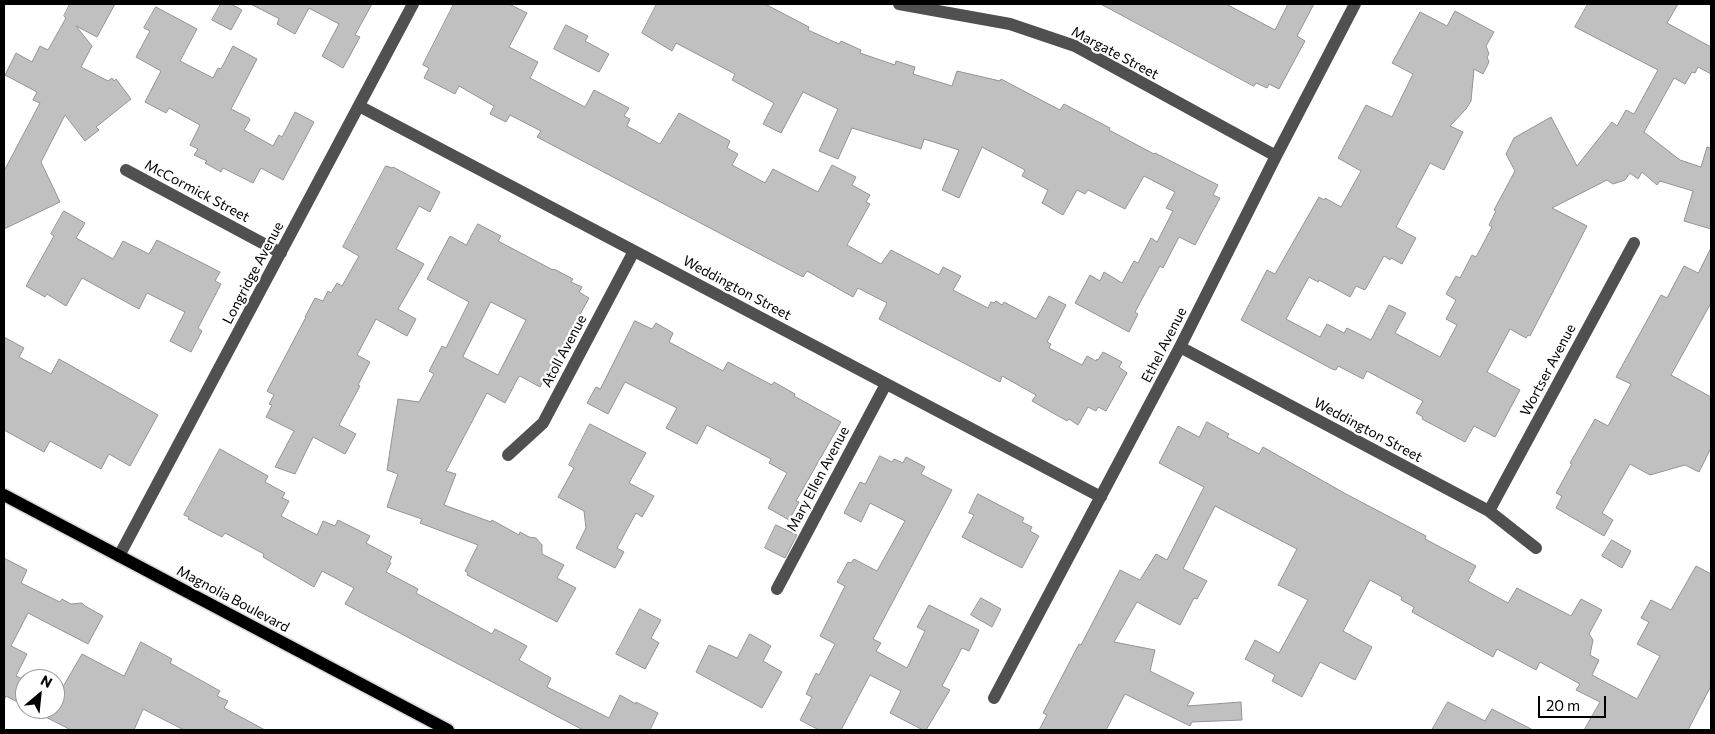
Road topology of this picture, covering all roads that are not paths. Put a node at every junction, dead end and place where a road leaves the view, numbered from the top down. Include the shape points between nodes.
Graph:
1 (413, 4) edge
2 (899, 4) edge
3 (1355, 4) edge
4 (359, 106) junction
5 (1276, 156) junction
6 (126, 170) dead end
7 (1634, 243) dead end
8 (634, 252) junction
9 (281, 253) junction
10 (1180, 347) junction
11 (886, 384) junction
12 (508, 455) dead end
13 (4, 495) edge
14 (1100, 497) junction
15 (1489, 511) junction
16 (1536, 548) dead end
17 (119, 556) junction
18 (776, 589) dead end
19 (994, 698) dead end
20 (448, 730) edge

1 - 4 street, Longridge Avenue
2 - 5 street, Margate Street via 1010,24 1075,46
3 - 5 street, Ethel Avenue
4 - 8 street, Weddington Street
4 - 9 street, Longridge Avenue
5 - 10 street, Ethel Avenue
6 - 9 street, McCormick Street
7 - 15 street, Wortser Avenue
8 - 11 street, Weddington Street
8 - 12 street, Atoll Avenue via 543,424
9 - 17 street, Longridge Avenue
10 - 14 street, Ethel Avenue
10 - 15 street, Weddington Street
11 - 14 street, Weddington Street
11 - 18 street, Mary Ellen Avenue
13 - 17 main road, Magnolia Boulevard
14 - 19 street, Ethel Avenue
15 - 16 street, Weddington Street
17 - 20 main road, Magnolia Boulevard

